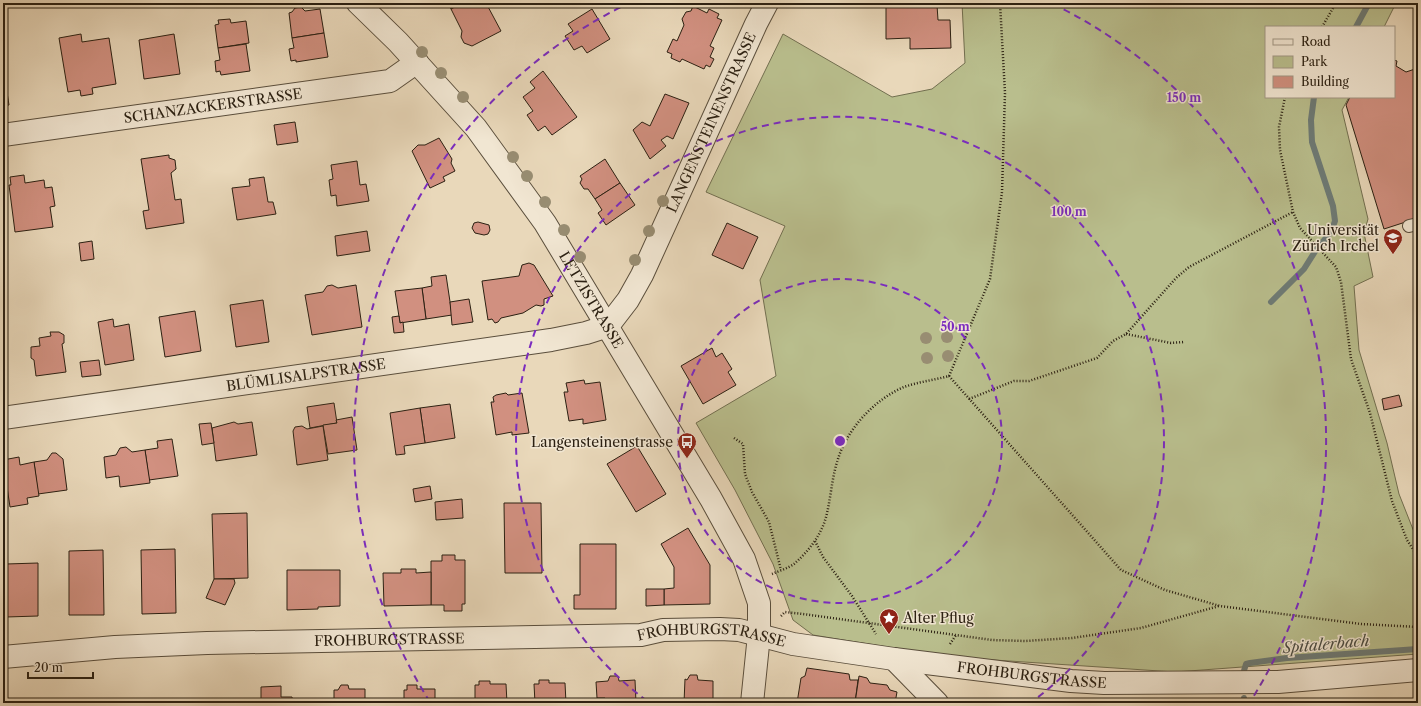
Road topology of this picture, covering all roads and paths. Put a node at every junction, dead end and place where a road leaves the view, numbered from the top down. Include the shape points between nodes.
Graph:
1 (358, 3) edge
2 (767, 3) edge
3 (1000, 3) edge
4 (1336, 3) edge
5 (1323, 26) edge
6 (417, 62) junction
7 (1285, 98) edge
8 (3, 135) edge
9 (1293, 212) junction
10 (608, 326) junction
11 (1126, 334) junction
12 (1184, 342) dead end
13 (949, 376) junction
14 (969, 399) junction
15 (3, 418) edge
16 (734, 438) dead end
17 (815, 541) junction
18 (1418, 558) edge
19 (781, 570) junction
20 (772, 574) dead end
21 (1220, 606) junction
22 (786, 612) dead end
23 (868, 622) junction
24 (1418, 627) edge
25 (759, 635) junction
26 (3, 657) edge
27 (894, 659) junction
28 (1418, 670) edge
29 (752, 703) edge
30 (937, 703) edge

1 - 6 street, LETZISTRASSE
2 - 10 street, LANGENSTEINENSTRASSE via 642,275 628,300
3 - 13 path via 1005,94 1002,192 990,279
4 - 5 path
6 - 8 street, SCHANZACKERSTRASSE via 390,81
6 - 10 street, LETZISTRASSE via 476,128 546,223
7 - 9 path via 1278,127 1280,150
9 - 11 path via 1189,267
9 - 18 path via 1300,228 1336,267 1342,282 1351,359 1370,412 1392,501 1407,540
10 - 15 street, BLÜMLISALPSTRASSE via 551,340
10 - 25 street, LETZISTRASSE via 744,559 758,603
11 - 12 path via 1171,343
11 - 14 path via 1113,341 1097,358 1088,362 1029,381 1014,381
13 - 14 path
13 - 17 path via 898,391 867,413 853,429 837,460 827,515
14 - 21 path via 1121,570 1165,590
16 - 19 path via 743,444 745,474 769,522
17 - 19 path via 793,564
17 - 23 path via 822,556
19 - 20 path
21 - 23 path via 1142,628 1072,638 1025,641 992,640
21 - 24 path via 1361,624
22 - 23 path
25 - 26 street, FROHBURGSTRASSE via 720,629 663,630 641,635 207,643 115,647
25 - 27 street, FROHBURGSTRASSE via 793,644
25 - 29 street, LETZISTRASSE
27 - 28 street, FROHBURGSTRASSE via 1071,681 1104,682 1278,682
27 - 30 street

